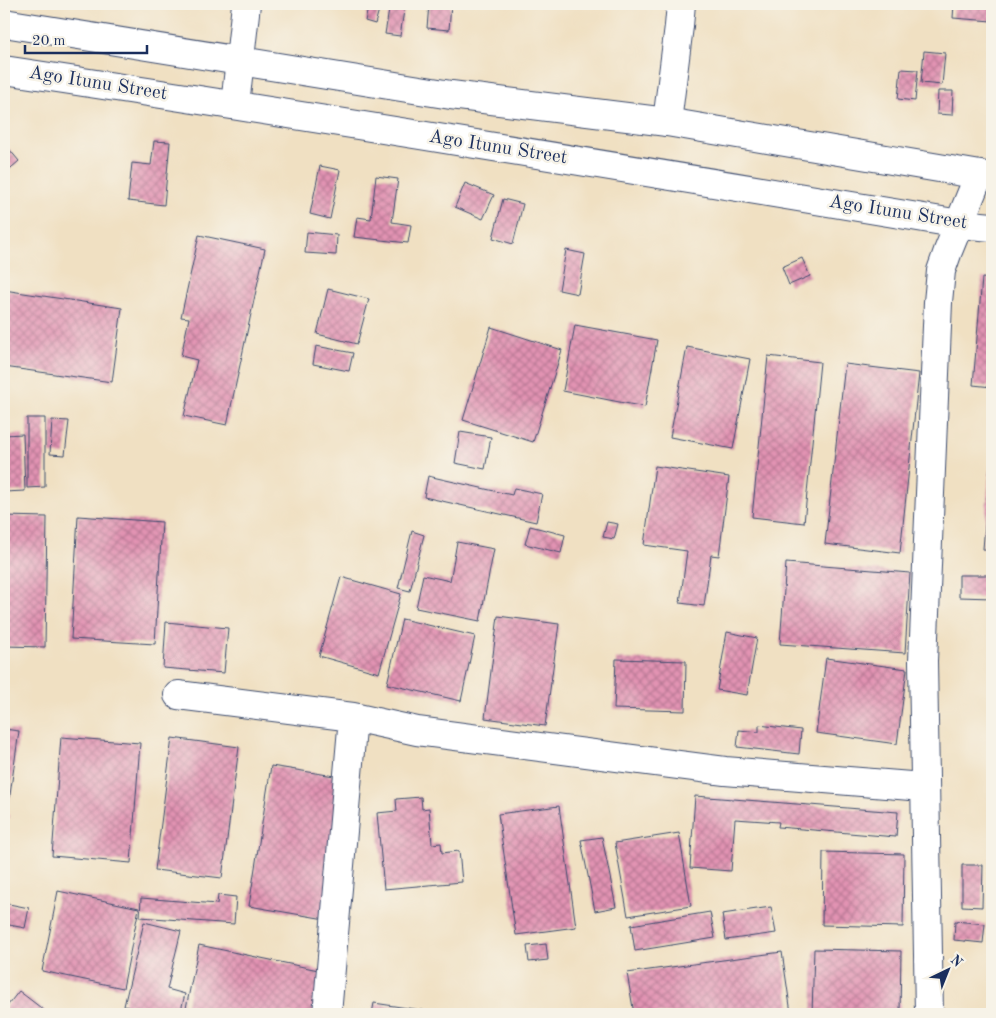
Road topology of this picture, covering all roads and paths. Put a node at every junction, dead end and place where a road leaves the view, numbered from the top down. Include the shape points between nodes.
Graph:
1 (246, 4) edge
2 (681, 4) edge
3 (4, 23) edge
4 (240, 60) junction
5 (4, 70) edge
6 (235, 105) junction
7 (666, 122) junction
8 (986, 176) edge
9 (960, 224) junction
10 (992, 227) edge
11 (178, 695) dead end
12 (352, 717) junction
13 (924, 787) junction
14 (327, 1014) edge
15 (929, 1014) edge

1 - 4 street
2 - 7 street
3 - 4 street
4 - 6 street
4 - 7 street via 450,95
5 - 6 street, Ago Itunu Street
6 - 9 street, Ago Itunu Street
7 - 8 street
8 - 9 street
9 - 10 street, Ago Itunu Street
9 - 13 street via 941,271 938,302 922,661
11 - 12 street
12 - 13 street via 417,731 725,771
12 - 14 street
13 - 15 street

